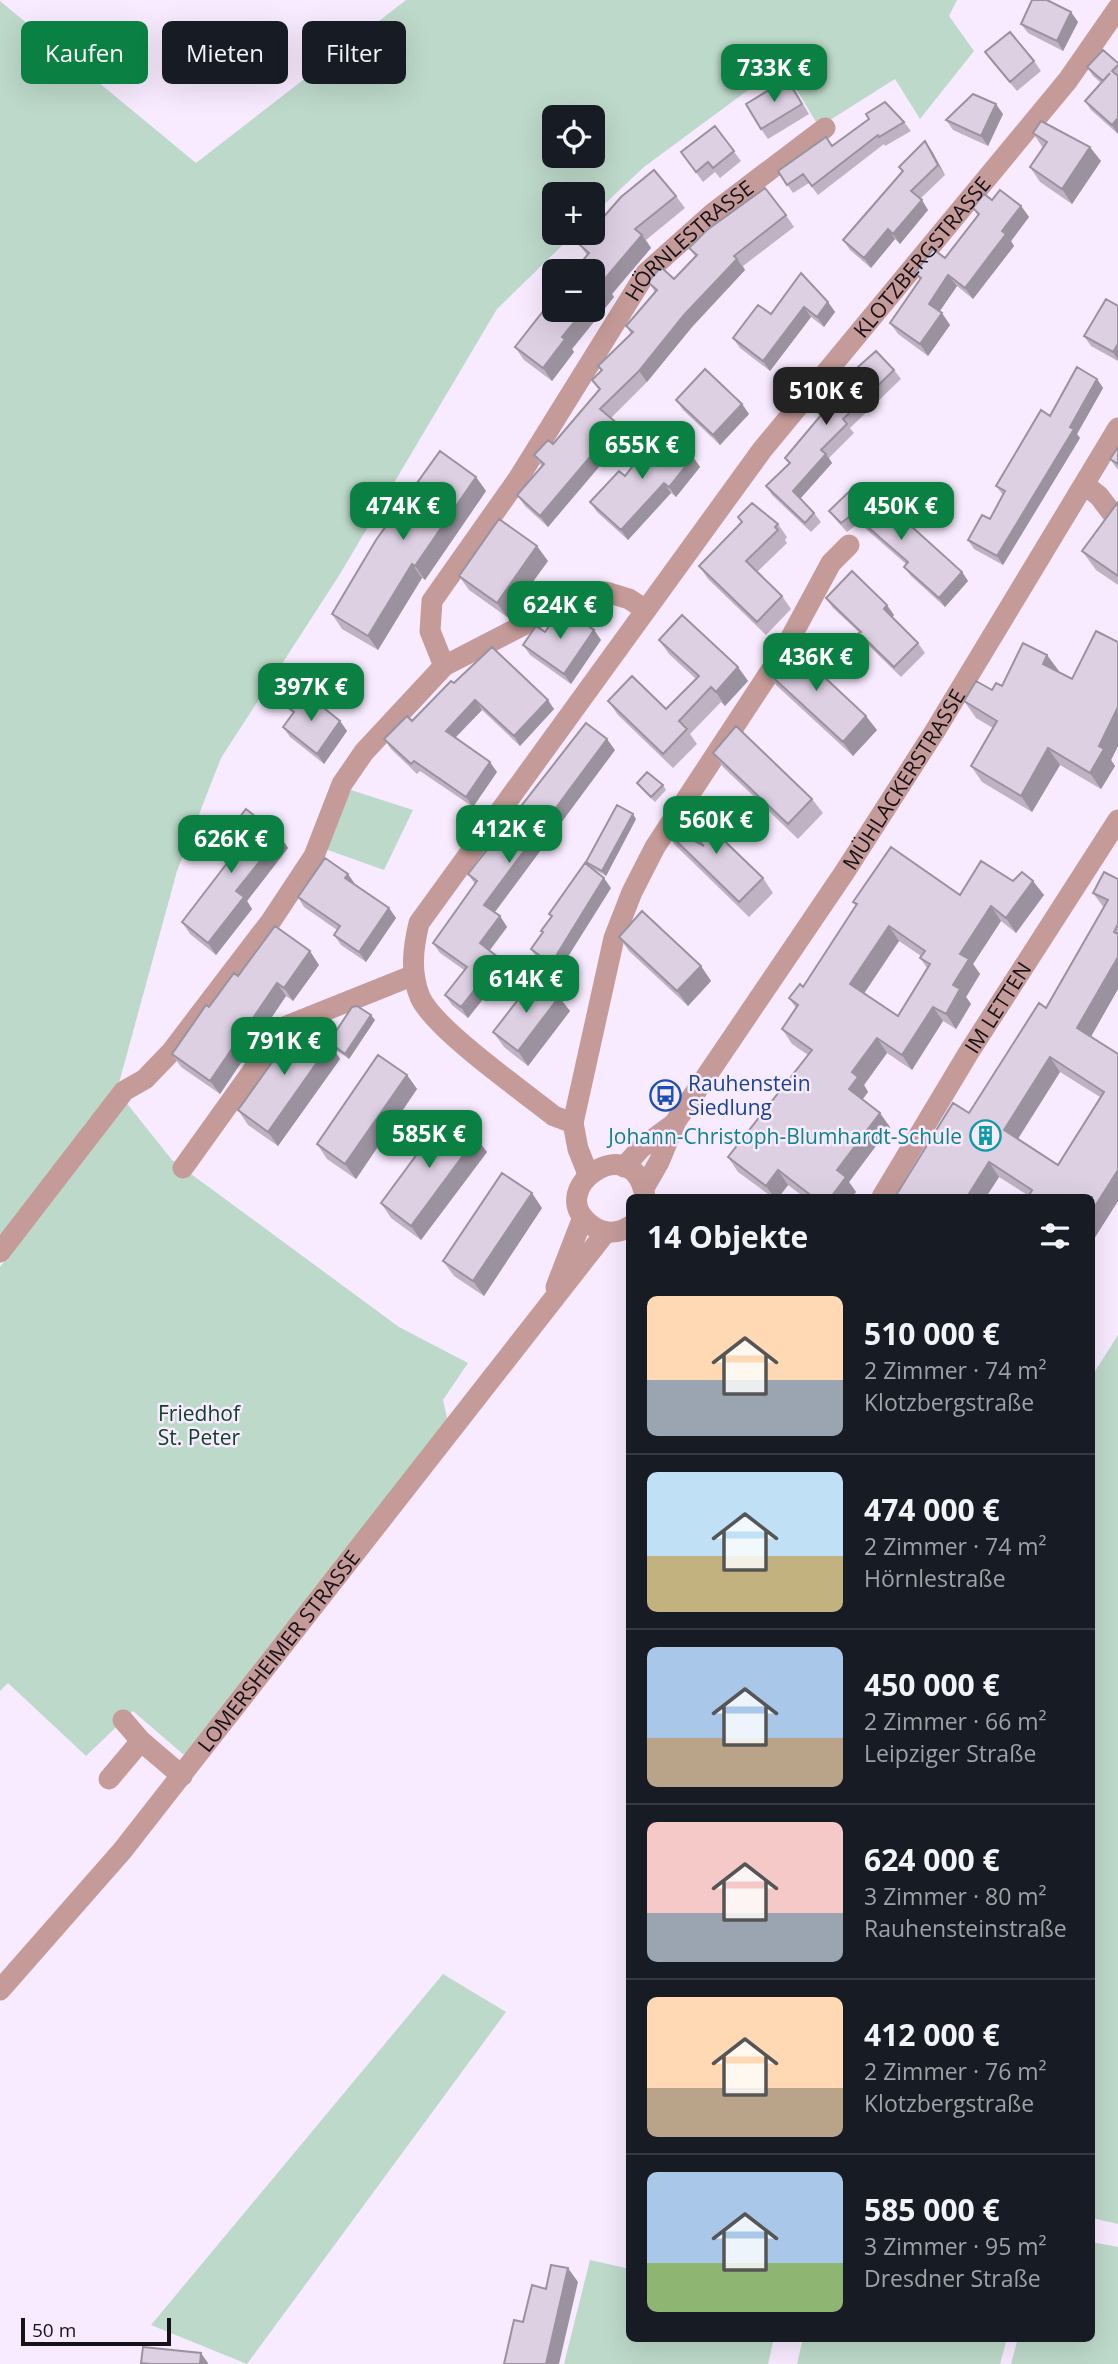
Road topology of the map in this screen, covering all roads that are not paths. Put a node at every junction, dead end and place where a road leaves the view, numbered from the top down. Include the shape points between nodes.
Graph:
1 (1118, 8) edge
2 (825, 128) dead end
3 (1118, 428) edge
4 (1085, 485) junction
5 (1118, 521) edge
6 (849, 544) dead end
7 (646, 610) junction
8 (444, 666) junction
9 (1118, 820) edge
10 (414, 975) junction
11 (676, 1122) junction
12 (573, 1123) junction
13 (624, 1167) junction
14 (183, 1168) dead end
15 (588, 1174) junction
16 (644, 1192) edge
17 (884, 1194) edge
18 (583, 1217) junction
19 (626, 1228) edge
20 (606, 1232) junction
21 (0, 1252) edge
22 (550, 1303) junction
23 (123, 1720) dead end
24 (141, 1741) junction
25 (182, 1776) junction
26 (109, 1779) dead end
27 (0, 1990) edge

1 - 7 street, KLOTZBERGSTRASSE via 1068,80 762,450
2 - 8 street, HÖRNLESTRASSE via 713,213 646,273 518,480 432,601 430,631
3 - 4 street, MÜHLACKERSTRASSE
4 - 5 street
4 - 11 street, MÜHLACKERSTRASSE via 858,852
6 - 12 street via 831,563 782,652 655,847 632,892 614,938
7 - 8 street via 629,598 606,592 580,596
7 - 10 street, KLOTZBERGSTRASSE via 431,902 419,923
8 - 21 street via 364,752 342,785 314,856 271,921 171,1052 145,1079 124,1091
9 - 17 street, IM LETTEN
10 - 12 street via 421,999 439,1024 554,1116
10 - 14 street via 284,1027
11 - 13 street, MÜHLACKERSTRASSE
11 - 16 street, MÜHLACKERSTRASSE
12 - 15 street
13 - 15 street via 605,1165
13 - 16 street
15 - 18 street via 579,1190
18 - 20 street
18 - 22 street, LOMERSHEIMER STRASSE
19 - 20 street
20 - 22 street, LOMERSHEIMER STRASSE
22 - 25 street, LOMERSHEIMER STRASSE
23 - 24 street
24 - 25 street
24 - 26 street
25 - 27 street, LOMERSHEIMER STRASSE via 122,1852

